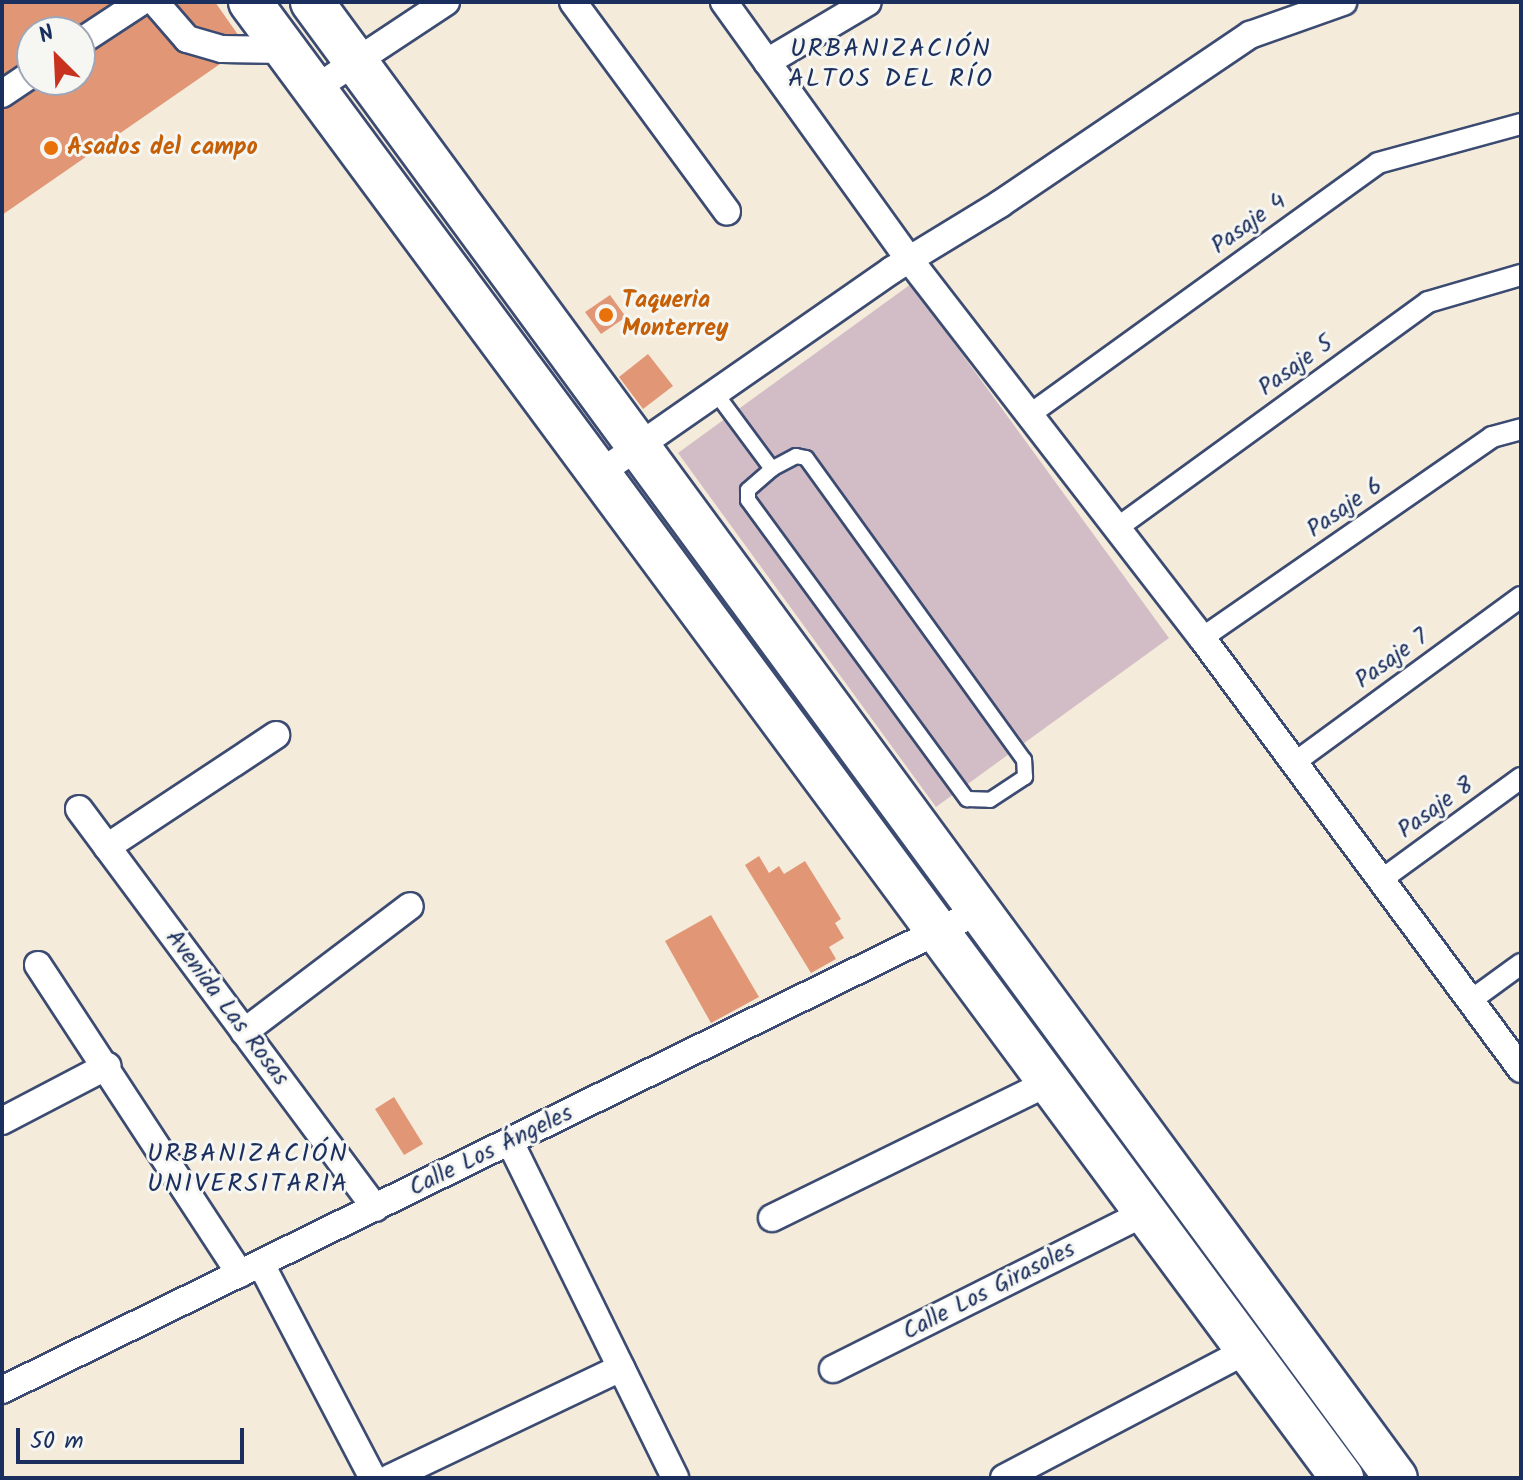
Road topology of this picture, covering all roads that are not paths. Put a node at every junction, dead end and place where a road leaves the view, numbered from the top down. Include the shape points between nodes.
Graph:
1 (141, 2) edge
2 (155, 2) edge
3 (250, 2) edge
4 (312, 2) edge
5 (446, 2) edge
6 (573, 2) edge
7 (724, 2) edge
8 (868, 2) edge
9 (1343, 2) edge
10 (1297, 9) edge
11 (96, 32) edge
12 (284, 50) junction
13 (355, 61) junction
14 (767, 62) junction
15 (316, 88) junction
16 (1521, 124) edge
17 (727, 212) dead end
18 (909, 259) junction
19 (1521, 275) edge
20 (715, 392) junction
21 (1029, 415) junction
22 (1521, 429) edge
23 (639, 446) junction
24 (772, 469) junction
25 (600, 473) junction
26 (1117, 528) junction
27 (1521, 597) edge
28 (1202, 638) junction
29 (276, 735) dead end
30 (1294, 763) junction
31 (1521, 778) edge
32 (79, 809) dead end
33 (107, 847) junction
34 (1381, 880) junction
35 (410, 906) dead end
36 (979, 911) junction
37 (940, 932) junction
38 (1521, 964) edge
39 (38, 965) dead end
40 (1470, 1001) junction
41 (244, 1032) junction
42 (107, 1066) junction
43 (1521, 1069) edge
44 (1049, 1082) junction
45 (2, 1121) edge
46 (510, 1142) junction
47 (375, 1208) junction
48 (1145, 1213) junction
49 (772, 1218) dead end
50 (250, 1269) junction
51 (1246, 1351) junction
52 (621, 1368) junction
53 (833, 1369) dead end
54 (2, 1390) edge
55 (373, 1478) edge
56 (390, 1478) edge
57 (675, 1478) edge
58 (1004, 1478) edge
59 (1342, 1478) edge
60 (1396, 1478) edge

1 - 11 street
2 - 12 street via 187,39 222,49
3 - 12 main road
4 - 13 main road
5 - 13 street
6 - 17 street
7 - 14 street
8 - 14 street
9 - 10 street
10 - 18 street
12 - 15 main road
13 - 15 street
13 - 23 main road
14 - 18 street
15 - 25 main road
16 - 21 street, Pasaje 4 via 1378,163
18 - 20 street
18 - 21 street
19 - 26 street, Pasaje 5 via 1428,302
20 - 23 street
20 - 24 lane
21 - 26 street
22 - 28 street, Pasaje 6 via 1492,437
23 - 25 street
23 - 36 main road
24 - 24 lane via 748,490 748,500 967,799 990,800 1025,777 1024,760 806,458 796,456
25 - 37 main road
26 - 28 street
27 - 30 street, Pasaje 7
28 - 30 street
29 - 33 street
30 - 34 street
31 - 34 street, Pasaje 8
32 - 33 street, Avenida Las Rosas
33 - 41 street, Avenida Las Rosas
34 - 40 street
35 - 41 street
36 - 37 street, Calle Los Ángeles
36 - 60 main road
37 - 44 main road
37 - 46 street, Calle Los Ángeles
38 - 40 street
39 - 42 street
40 - 43 street
41 - 47 street, Avenida Las Rosas
42 - 45 street
42 - 50 street
44 - 48 main road
44 - 49 street
46 - 47 street, Calle Los Ángeles
46 - 52 street
47 - 50 street, Calle Los Ángeles
48 - 51 main road
48 - 53 street, Calle Los Girasoles
50 - 54 street, Calle Los Ángeles
50 - 55 street
51 - 58 street
51 - 59 main road
52 - 56 street
52 - 57 street

